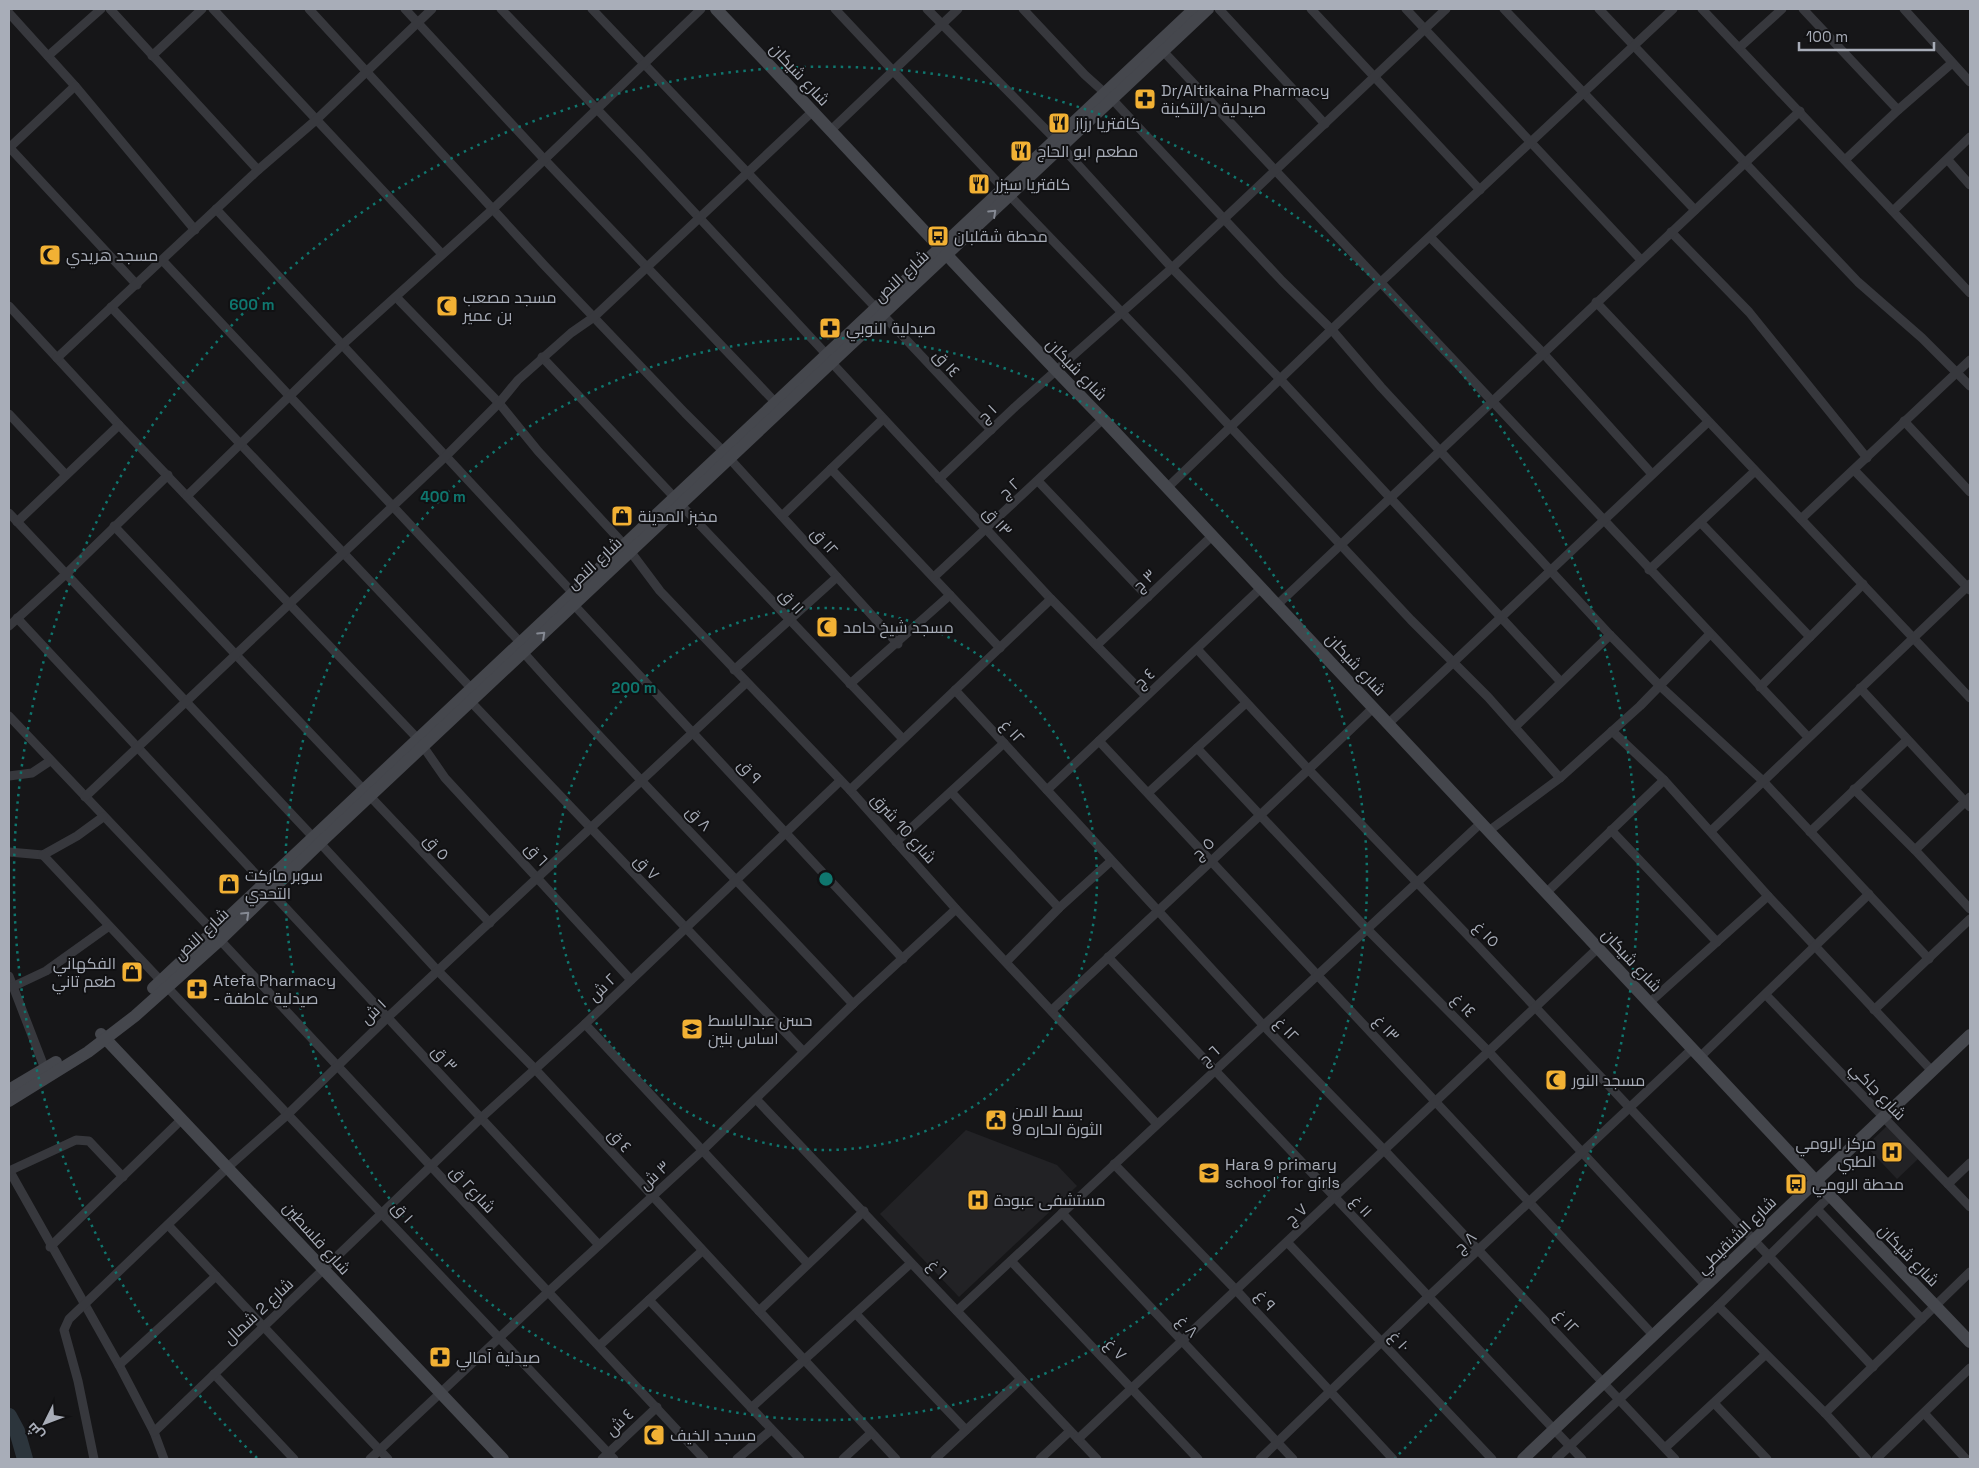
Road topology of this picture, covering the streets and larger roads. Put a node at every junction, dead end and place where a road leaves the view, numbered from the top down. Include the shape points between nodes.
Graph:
1 (101, 9) edge
2 (110, 9) edge
3 (202, 9) edge
4 (213, 9) edge
5 (309, 9) edge
6 (405, 9) edge
7 (432, 9) edge
8 (501, 9) edge
9 (592, 9) edge
10 (701, 9) edge
11 (716, 9) edge
12 (835, 9) edge
13 (927, 9) edge
14 (958, 9) edge
15 (1023, 9) edge
16 (1194, 9) edge
17 (1208, 9) edge
18 (1219, 9) edge
19 (1311, 9) edge
20 (1406, 9) edge
21 (1446, 9) edge
22 (1504, 9) edge
23 (1598, 9) edge
24 (1673, 9) edge
25 (1702, 9) edge
26 (1782, 9) edge
27 (1803, 9) edge
28 (1904, 9) edge
29 (9, 14) edge
30 (418, 22) junction
31 (941, 25) junction
32 (1425, 28) junction
33 (1634, 45) junction
34 (1740, 47) junction
35 (1163, 51) junction
36 (48, 56) junction
37 (152, 56) junction
38 (1952, 63) junction
39 (643, 64) junction
40 (367, 71) junction
41 (894, 71) junction
42 (1374, 77) junction
43 (1970, 82) edge
44 (75, 86) junction
45 (1583, 93) junction
46 (1108, 96) junction
47 (596, 109) junction
48 (1898, 110) junction
49 (813, 111) junction
50 (1800, 111) junction
51 (316, 120) junction
52 (1325, 124) junction
53 (830, 131) junction
54 (1970, 137) edge
55 (1531, 142) junction
56 (1058, 143) junction
57 (9, 148) edge
58 (544, 159) junction
59 (1846, 160) junction
60 (1948, 160) junction
61 (1743, 163) junction
62 (258, 170) junction
63 (1274, 170) junction
64 (747, 172) junction
65 (1970, 185) edge
66 (1480, 190) junction
67 (1006, 192) junction
68 (494, 208) junction
69 (216, 210) junction
70 (1695, 210) junction
71 (1893, 212) junction
72 (700, 217) junction
73 (1224, 218) junction
74 (195, 230) junction
75 (1671, 232) junction
76 (1430, 237) junction
77 (945, 251) junction
78 (442, 254) junction
79 (1641, 260) junction
80 (163, 261) junction
81 (648, 268) junction
82 (1172, 268) junction
83 (1381, 282) junction
84 (137, 285) junction
85 (1970, 292) edge
86 (396, 297) junction
87 (1596, 302) junction
88 (111, 307) junction
89 (9, 308) edge
90 (879, 312) junction
91 (1123, 313) junction
92 (594, 317) junction
93 (1332, 330) junction
94 (341, 346) junction
95 (1543, 353) junction
96 (542, 357) junction
97 (57, 358) junction
98 (829, 359) junction
99 (1970, 360) edge
100 (1057, 372) junction
101 (1957, 372) junction
102 (1280, 379) junction
103 (1970, 386) edge
104 (290, 396) junction
105 (1491, 401) junction
106 (499, 403) junction
107 (776, 404) junction
108 (9, 414) edge
109 (883, 419) junction
110 (1103, 419) junction
111 (1904, 421) junction
112 (1708, 422) junction
113 (119, 425) junction
114 (1231, 427) junction
115 (991, 430) junction
116 (240, 443) junction
117 (1440, 451) junction
118 (727, 455) junction
119 (445, 457) junction
120 (1867, 458) junction
121 (831, 469) junction
122 (1854, 470) junction
123 (1756, 472) junction
124 (1652, 474) junction
125 (66, 475) junction
126 (168, 475) junction
127 (939, 479) junction
128 (1038, 481) junction
129 (1167, 488) junction
130 (1970, 492) edge
131 (187, 496) junction
132 (1390, 499) junction
133 (678, 502) junction
134 (393, 506) junction
135 (9, 513) edge
136 (782, 516) junction
137 (1801, 519) junction
138 (1602, 521) junction
139 (17, 522) junction
140 (1701, 523) junction
141 (114, 526) junction
142 (986, 529) junction
143 (1212, 536) junction
144 (1340, 545) junction
145 (627, 548) junction
146 (343, 553) junction
147 (1649, 570) junction
148 (1551, 571) junction
149 (66, 574) junction
150 (837, 577) junction
151 (934, 577) junction
152 (1863, 584) junction
153 (1969, 587) edge
154 (1261, 588) junction
155 (950, 596) junction
156 (1148, 597) junction
157 (573, 598) junction
158 (1051, 599) junction
159 (289, 603) junction
160 (1277, 605) junction
161 (17, 618) junction
162 (1500, 618) junction
163 (790, 620) junction
164 (9, 626) edge
165 (1710, 634) junction
166 (1610, 635) junction
167 (1810, 637) junction
168 (1914, 638) junction
169 (898, 644) junction
170 (1097, 644) junction
171 (521, 647) junction
172 (1000, 648) junction
173 (1197, 649) junction
174 (235, 654) junction
175 (1453, 663) junction
176 (734, 670) junction
177 (746, 682) junction
178 (1561, 682) junction
179 (850, 684) junction
180 (1659, 685) junction
181 (1760, 686) junction
182 (471, 688) junction
183 (1860, 688) junction
184 (955, 690) junction
185 (1146, 696) junction
186 (1970, 698) edge
187 (187, 701) junction
188 (471, 702) junction
189 (1246, 703) junction
190 (1374, 707) junction
191 (9, 716) edge
192 (1389, 723) junction
193 (1515, 726) junction
194 (691, 731) junction
195 (1612, 731) junction
196 (1808, 737) junction
197 (903, 739) junction
198 (1098, 740) junction
199 (1907, 740) junction
200 (421, 743) junction
201 (1004, 743) junction
202 (139, 748) junction
203 (1197, 748) junction
204 (50, 761) junction
205 (1309, 770) junction
206 (9, 776) edge
207 (1560, 778) junction
208 (642, 780) junction
209 (1664, 780) junction
210 (840, 781) junction
211 (1763, 781) junction
212 (1854, 789) junction
213 (850, 790) junction
214 (1047, 790) junction
215 (951, 792) junction
216 (367, 793) junction
217 (1148, 794) junction
218 (85, 797) junction
219 (1969, 802) edge
220 (1260, 813) junction
221 (103, 816) junction
222 (1486, 826) junction
223 (590, 829) junction
224 (1611, 830) junction
225 (1711, 831) junction
226 (1810, 832) junction
227 (787, 833) junction
228 (316, 840) junction
229 (896, 842) junction
230 (1915, 850) junction
231 (9, 852) edge
232 (44, 855) junction
233 (1111, 861) junction
234 (1210, 862) junction
235 (538, 877) junction
236 (738, 880) junction
237 (1417, 884) junction
238 (267, 887) junction
239 (1546, 893) junction
240 (1869, 894) junction
241 (1768, 896) junction
242 (1059, 908) junction
243 (956, 909) junction
244 (1970, 909) edge
245 (1158, 910) junction
246 (1970, 919) edge
247 (490, 924) junction
248 (108, 926) junction
249 (686, 928) junction
250 (1368, 930) junction
251 (216, 936) junction
252 (1717, 942) junction
253 (1815, 946) junction
254 (1598, 948) junction
255 (1108, 957) junction
256 (903, 959) junction
257 (1929, 959) junction
258 (1006, 962) junction
259 (438, 971) junction
260 (9, 976) edge
261 (1318, 976) junction
262 (631, 980) junction
263 (164, 984) junction
264 (12, 987) junction
265 (1766, 995) junction
266 (1650, 1003) junction
267 (853, 1004) junction
268 (1535, 1007) junction
269 (1052, 1010) junction
270 (1874, 1010) junction
271 (387, 1018) junction
272 (584, 1024) junction
273 (1264, 1026) junction
274 (1970, 1035) edge
275 (103, 1037) junction
276 (803, 1051) junction
277 (1489, 1052) junction
278 (1696, 1053) junction
279 (337, 1067) junction
280 (45, 1069) junction
281 (535, 1069) junction
282 (1214, 1071) junction
283 (1932, 1071) junction
284 (9, 1090) edge
285 (756, 1099) junction
286 (9, 1101) edge
287 (1435, 1102) junction
288 (1630, 1108) junction
289 (287, 1115) junction
290 (481, 1118) junction
291 (1883, 1118) junction
292 (182, 1119) junction
293 (1157, 1124) junction
294 (703, 1150) junction
295 (1385, 1151) junction
296 (1581, 1153) junction
297 (1970, 1163) edge
298 (1114, 1164) junction
299 (228, 1166) junction
300 (431, 1167) junction
301 (9, 1170) edge
302 (123, 1177) junction
303 (1816, 1181) junction
304 (1948, 1184) junction
305 (1830, 1196) junction
306 (652, 1197) junction
307 (1335, 1199) junction
308 (1530, 1202) junction
309 (1970, 1207) edge
310 (1817, 1209) junction
311 (864, 1211) junction
312 (382, 1212) junction
313 (1062, 1212) junction
314 (168, 1225) junction
315 (1755, 1240) junction
316 (1286, 1242) junction
317 (599, 1245) junction
318 (50, 1247) junction
319 (1478, 1250) junction
320 (702, 1251) junction
321 (1770, 1256) junction
322 (1011, 1261) junction
323 (911, 1263) junction
324 (808, 1264) junction
325 (323, 1269) junction
326 (1970, 1272) edge
327 (216, 1276) junction
328 (1706, 1286) junction
329 (1236, 1290) junction
330 (548, 1292) junction
331 (1428, 1297) junction
332 (649, 1300) junction
333 (86, 1304) junction
334 (1718, 1306) junction
335 (1936, 1306) junction
336 (758, 1311) junction
337 (957, 1311) junction
338 (856, 1314) junction
339 (1922, 1319) junction
340 (263, 1326) junction
341 (1654, 1336) junction
342 (500, 1337) junction
343 (1182, 1340) junction
344 (1970, 1342) edge
345 (1381, 1343) junction
346 (599, 1346) junction
347 (1765, 1355) junction
348 (804, 1359) junction
349 (119, 1365) junction
350 (1873, 1367) junction
351 (1970, 1368) edge
352 (214, 1374) junction
353 (1021, 1380) junction
354 (1604, 1382) junction
355 (1132, 1387) junction
356 (440, 1393) junction
357 (1330, 1393) junction
358 (1620, 1399) junction
359 (1714, 1402) junction
360 (657, 1406) junction
361 (751, 1408) junction
362 (1825, 1413) junction
363 (1924, 1413) junction
364 (771, 1430) junction
365 (966, 1430) junction
366 (1070, 1431) junction
367 (1553, 1431) junction
368 (154, 1432) junction
369 (871, 1433) junction
370 (1078, 1439) junction
371 (1278, 1443) junction
372 (1570, 1446) junction
373 (1665, 1448) junction
374 (380, 1450) junction
375 (608, 1457) edge
376 (94, 1459) edge
377 (164, 1459) edge
378 (294, 1459) edge
379 (370, 1459) edge
380 (388, 1459) edge
381 (503, 1459) edge
382 (704, 1459) edge
383 (737, 1459) edge
384 (800, 1459) edge
385 (843, 1459) edge
386 (896, 1459) edge
387 (935, 1459) edge
388 (1040, 1459) edge
389 (1097, 1459) edge
390 (1198, 1459) edge
391 (1260, 1459) edge
392 (1293, 1459) edge
393 (1393, 1459) edge
394 (1492, 1459) edge
395 (1523, 1459) edge
396 (1556, 1459) edge
397 (1582, 1459) edge
398 (1675, 1459) edge
399 (1767, 1459) edge
400 (1867, 1459) edge
401 (1876, 1459) edge
402 (1966, 1459) edge

1 - 36 street
2 - 37 street
3 - 37 street
4 - 51 street
5 - 40 street, ١٢ ق
6 - 30 street
7 - 30 street
8 - 47 street, ١٣ ق
9 - 39 street, ١٤ ق
10 - 39 street
11 - 49 street, شارع شيكان
12 - 41 street
13 - 31 street
14 - 31 street
15 - 46 street
16 - 46 street, شارع النص
17 - 35 street, شارع النص
18 - 52 street
19 - 42 street
20 - 32 street
21 - 32 street, ١ ج
22 - 45 street
23 - 33 street
24 - 33 street
25 - 34 street
26 - 34 street
27 - 48 street
28 - 38 street
29 - 36 street
30 - 40 street
30 - 58 street
31 - 41 street
31 - 56 street
32 - 42 street, ١ ج
32 - 55 street
33 - 45 street
33 - 61 street
34 - 50 street
35 - 46 street, شارع النص
35 - 63 street
36 - 44 street
37 - 62 street
38 - 43 street
38 - 48 street
39 - 47 street
39 - 64 street, ١٤ ق
40 - 51 street
40 - 68 street, ١٢ ق
41 - 53 street
41 - 67 street
42 - 52 street, ١ ج
42 - 66 street
44 - 57 street
44 - 74 street
45 - 55 street
45 - 70 street
46 - 56 street, شارع النص
46 - 73 street
47 - 58 street
47 - 72 street, ١٣ ق
48 - 59 street
49 - 53 street, شارع شيكان
49 - 64 street
50 - 59 street
50 - 61 street
51 - 62 street
51 - 78 street
52 - 63 street, ١ ج
53 - 77 street, شارع شيكان
54 - 60 street
55 - 66 street
55 - 79 street
56 - 67 street, شارع النص
56 - 82 street
57 - 84 street
58 - 68 street
58 - 81 street
59 - 71 street
60 - 65 street
60 - 71 street
61 - 70 street
61 - 101 street via 1858,282
62 - 69 street
63 - 73 street, ١ ج
63 - 83 street
64 - 72 street
64 - 90 street, ١٤ ق
66 - 76 street
67 - 77 street, شارع النص
67 - 91 street
68 - 78 street
68 - 92 street, ١٢ ق
69 - 74 street
69 - 94 street, ٩ ق
70 - 75 street
71 - 85 street
72 - 81 street
72 - 98 street, ١٣ ق
73 - 82 street, ١ ج
73 - 93 street
74 - 80 street
75 - 79 street
75 - 120 street via 1749,312
76 - 83 street
76 - 95 street
77 - 90 street, شارع النص
77 - 100 street, شارع شيكان via 993,307
78 - 86 street
79 - 87 street
80 - 84 street
80 - 104 street, ٨ ق
81 - 92 street
81 - 107 street
82 - 91 street, ١ ج
82 - 102 street
83 - 93 street
83 - 105 street
84 - 88 street
86 - 94 street
86 - 106 street, شارع 10 شرق
87 - 95 street
87 - 112 street
88 - 97 street
88 - 116 street
89 - 97 street, ٦ ق
90 - 98 street, شارع النص
90 - 115 street, ١٤ ق
91 - 100 street, ١ ج
91 - 114 street
92 - 96 street
92 - 118 street, ١٢ ق
93 - 102 street
93 - 117 street
94 - 104 street
94 - 119 street, ٩ ق
95 - 105 street
95 - 124 street
96 - 106 street
96 - 133 street, ١١ ق
97 - 113 street, ٦ ق
98 - 107 street, شارع النص
98 - 109 street, ١٣ ق
98 - 118 street, شارع النص
99 - 101 street
100 - 110 street, شارع شيكان
100 - 115 street, ١ ج
101 - 103 street
101 - 111 street
102 - 114 street
102 - 132 street
104 - 116 street
104 - 134 street, ٨ ق
105 - 117 street
105 - 138 street
106 - 119 street
106 - 145 street, شارع 10 شرق via 538,451
107 - 118 street, شارع النص
108 - 125 street
109 - 121 street
109 - 127 street, ١٣ ق
110 - 128 street, ٢ ج
110 - 129 street, شارع شيكان
111 - 120 street
111 - 130 street
112 - 123 street
112 - 124 street
113 - 125 street
113 - 126 street, ٦ ق
114 - 129 street
114 - 144 street
115 - 127 street, ١ ج
116 - 131 street
116 - 146 street
117 - 132 street
117 - 148 street
118 - 133 street, شارع النص
118 - 136 street, ١٢ ق
119 - 134 street
119 - 157 street, ٩ ق
120 - 122 street
121 - 136 street
121 - 151 street
122 - 137 street
122 - 153 street
123 - 137 street
123 - 140 street
124 - 138 street
125 - 139 street
126 - 131 street, ٦ ق
126 - 141 street
127 - 142 street, ١٣ ق
128 - 142 street, ٢ ج
128 - 156 street
129 - 143 street, شارع شيكان
131 - 159 street, ٦ ق
132 - 144 street
132 - 162 street
133 - 145 street, شارع النص
133 - 163 street, ١١ ق
134 - 146 street
134 - 171 street, ٨ ق
135 - 139 street, ٤ ق
136 - 150 street, ١٢ ق
137 - 152 street
138 - 147 street
138 - 148 street
139 - 149 street, ٤ ق
140 - 147 street
140 - 167 street
141 - 149 street
141 - 174 street, ٥ ق
142 - 151 street, ٢ ج
142 - 158 street, ١٣ ق
143 - 154 street, شارع شيكان
143 - 156 street, ٣ ج
144 - 160 street
144 - 175 street
145 - 157 street, شارع النص
145 - 176 street, شارع 10 شرق via 660,591
146 - 159 street
146 - 182 street
147 - 165 street
148 - 162 street
148 - 166 street
149 - 161 street
149 - 187 street, ٤ ق
150 - 163 street
150 - 169 street, ١٢ ق
151 - 155 street
152 - 167 street
152 - 168 street
153 - 168 street
154 - 160 street, شارع شيكان
154 - 173 street, ٤ ج
155 - 169 street
155 - 172 street
156 - 170 street, ٣ ج
157 - 171 street, شارع النص
157 - 194 street, ٩ ق
158 - 170 street, ١٣ ق
158 - 172 street
159 - 174 street
159 - 200 street, ٦ ق
160 - 190 street, شارع شيكان
161 - 164 street
161 - 202 street, ٣ ق
162 - 175 street
162 - 178 street
163 - 176 street
163 - 179 street, ١١ ق
165 - 180 street, ٦ ج
165 - 181 street
166 - 178 street
166 - 180 street
167 - 181 street
168 - 183 street
168 - 186 street
169 - 179 street
170 - 185 street, ١٣ ق
171 - 182 street, شارع النص
171 - 188 street, شارع النص
171 - 208 street, ٨ ق
172 - 184 street
173 - 185 street, ٤ ج
173 - 189 street, ١٥ غ
174 - 187 street
174 - 216 street, ٥ ق
175 - 192 street
175 - 193 street
176 - 177 street, شارع 10 شرق
177 - 194 street, ١ ش
177 - 210 street, شارع 10 شرق
178 - 193 street
179 - 197 street, ١١ ق
180 - 195 street, ٦ ج
180 - 211 street
181 - 196 street
182 - 200 street, شارع النص
183 - 196 street
183 - 199 street
184 - 197 street
184 - 201 street, ١٢ غ
185 - 198 street, ٤ ج
187 - 202 street
187 - 228 street, ٤ ق
188 - 200 street, شارع النص
188 - 223 street, ٧ ق
189 - 203 street
189 - 205 street, ١٥ غ
190 - 192 street, شارع شيكان
190 - 205 street, ٥ ج
191 - 204 street, شارع٢ ق
192 - 222 street, شارع شيكان
193 - 207 street
194 - 208 street, ١ ش
194 - 227 street, ٩ ق
195 - 207 street, ٦ ج
195 - 209 street
196 - 211 street
197 - 213 street
198 - 214 street, ٤ ج
198 - 217 street, ١٣ غ
199 - 212 street
199 - 219 street
200 - 216 street, شارع النص
200 - 235 street, ٦ ق via 445,778
201 - 214 street, ١٢ غ
201 - 215 street
202 - 218 street
202 - 238 street, ٣ ق
203 - 217 street
203 - 220 street, ١٤ غ
204 - 206 street via 32,773
204 - 218 street, شارع٢ ق
205 - 220 street, ٥ ج
205 - 237 street, ١٥ غ
207 - 222 street, ٦ ج
208 - 223 street, ١ ش
208 - 236 street, ٨ ق
209 - 224 street
209 - 225 street
210 - 213 street, شارع 10 شرق
210 - 227 street, ٢ ش
211 - 225 street
211 - 226 street
212 - 226 street
212 - 230 street
213 - 229 street, شارع 10 شرق
214 - 233 street, ١٢ غ
215 - 229 street
215 - 242 street
216 - 228 street, شارع النص
216 - 247 street, ٥ ق
217 - 234 street, ١٣ غ
218 - 221 street, شارع٢ ق
219 - 230 street
220 - 234 street, ٥ ج
220 - 250 street, ١٤ غ
221 - 232 street
221 - 251 street, شارع٢ ق
222 - 237 street, ٦ ج
222 - 239 street, شارع شيكان
223 - 235 street, ١ ش
223 - 249 street, ٧ ق
224 - 239 street
224 - 252 street
225 - 241 street
226 - 240 street
227 - 236 street, ٢ ش
227 - 256 street, ٩ ق
228 - 238 street, شارع النص
228 - 259 street, ٤ ق
229 - 243 street, شارع 10 شرق
230 - 244 street
231 - 232 street
232 - 248 street, ١ ق
233 - 242 street
233 - 245 street, ١٢ غ
234 - 245 street, ٥ ج
234 - 261 street, ١٣ غ
235 - 247 street, ١ ش
235 - 262 street, ٦ ق
236 - 249 street, ٢ ش
236 - 267 street, ٨ ق
237 - 250 street, ٦ ج
237 - 268 street, ١٥ غ
238 - 251 street, شارع النص
238 - 271 street, ٣ ق
239 - 254 street, شارع شيكان
240 - 253 street, ٨ ج
240 - 257 street
241 - 252 street
241 - 253 street
242 - 258 street
243 - 256 street, ٣ ش
243 - 258 street, شارع 10 شرق
245 - 255 street, ٥ ج
245 - 273 street, ١٢ غ
246 - 257 street
247 - 259 street, ١ ش
248 - 263 street, ١ ق
248 - 264 street via 46,971
249 - 262 street, ٢ ش
249 - 276 street, ٧ ق
250 - 261 street, ٦ ج
250 - 277 street, ١٤ غ
251 - 263 street, شارع النص
251 - 279 street, شارع٢ ق
252 - 266 street
253 - 265 street, ٨ ج
253 - 270 street
254 - 266 street, شارع شيكان
254 - 268 street, ٧ ج
255 - 269 street, ٥ ج
255 - 282 street, ١١ غ
256 - 267 street, ٣ ش
257 - 270 street
258 - 269 street, شارع 10 شرق
259 - 271 street, ١ ش
259 - 281 street, ٤ ق
260 - 264 street
261 - 273 street, ٦ ج
261 - 287 street, ١٣ غ
262 - 272 street, ٢ ش
263 - 275 street, شارع النص
263 - 275 street, شارع النص via 114,1023
263 - 289 street, ١ ق
264 - 280 street
265 - 278 street, ٨ ج
265 - 291 street, شارع جاكي
266 - 278 street, شارع شيكان
267 - 276 street, ٣ ش
268 - 277 street, ٧ ج
268 - 288 street, ١٥ غ
269 - 293 street, شارع 10 شرق
270 - 283 street
271 - 279 street, ١ ش
271 - 290 street, ٣ ق
272 - 281 street, ٢ ش
272 - 294 street
273 - 282 street, ٦ ج
273 - 295 street, ١٢ غ
274 - 283 street, شارع الشنقيطي
275 - 280 street, شارع النص
275 - 286 street, شارع النص
275 - 292 street, شارع فلسطين
276 - 285 street, ٣ ش
277 - 287 street, ٧ ج
277 - 296 street, ١٤ غ
278 - 288 street, ٨ ج
278 - 303 street, شارع شيكان
279 - 289 street, ١ ش
279 - 300 street, شارع٢ ق
280 - 284 street, شارع النص
281 - 290 street, ٢ ش
281 - 306 street, ٤ ق
282 - 293 street, ٦ ج
282 - 307 street, ١١ غ
283 - 291 street, شارع الشنقيطي
285 - 294 street, ٣ ش
285 - 311 street, ٦ غ
287 - 295 street, ٧ ج
287 - 308 street, ١٣ غ
288 - 296 street, ٨ ج
288 - 315 street, ١٥ غ
289 - 299 street, ١ ش
289 - 312 street, ١ ق
290 - 300 street, ٢ ش
290 - 317 street, ٣ ق
291 - 303 street, شارع الشنقيطي
291 - 304 street, شارع جاكي
292 - 299 street, شارع فلسطين
292 - 302 street
293 - 298 street, ٦ ج
294 - 306 street, ٣ ش
294 - 324 street
295 - 307 street, ٧ ج
295 - 319 street, ١٢ غ
296 - 308 street, ٨ ج
296 - 328 street, ١٤ غ
297 - 304 street
298 - 313 street, ٦ ج
298 - 329 street, ٩ غ
299 - 314 street
299 - 325 street, شارع فلسطين
300 - 312 street, ٢ ش
300 - 330 street, شارع٢ ق
301 - 302 street via 83,1139
301 - 318 street
302 - 318 street
303 - 305 street, شارع شيكان
303 - 315 street, شارع الشنقيطي
304 - 309 street, شارع جاكي
305 - 310 street
305 - 335 street, شارع شيكان
306 - 317 street, ٣ ش
306 - 320 street, ٤ ق
307 - 316 street, ٧ ج
307 - 331 street, ١١ غ
308 - 319 street, ٨ ج
308 - 341 street, ١٣ غ
310 - 321 street
310 - 339 street
311 - 323 street, ٦ غ
311 - 324 street
312 - 325 street, شارع 2 شمال
312 - 342 street, ١ ق
313 - 322 street, ٦ ج
313 - 343 street, ٨ غ
314 - 327 street
314 - 333 street
315 - 321 street, ١٥ غ
315 - 328 street, شارع الشنقيطي
316 - 329 street, ٧ ج
316 - 345 street, ١٠ غ
317 - 330 street, ٣ ش
318 - 333 street
319 - 331 street, ٨ ج
319 - 354 street, ١٢ غ
320 - 332 street
320 - 336 street, ٤ ق
321 - 334 street
321 - 350 street, ١٥ غ
322 - 337 street, ٦ ج
322 - 355 street, ٧ غ
323 - 337 street, ٦ غ
323 - 338 street
324 - 336 street
325 - 340 street, شارع 2 شمال
325 - 356 street, شارع فلسطين
326 - 335 street
327 - 340 street
327 - 349 street
328 - 341 street, شارع الشنقيطي
329 - 343 street, ٧ ج
329 - 357 street, ٩ غ
330 - 342 street, ٣ ش
330 - 346 street, شارع٢ ق
331 - 345 street, ٨ ج
331 - 367 street, ١١ غ
332 - 346 street
332 - 361 street
333 - 349 street
333 - 376 street via 69,1319 64,1330
334 - 347 street
334 - 358 street
335 - 339 street
335 - 344 street, شارع شيكان
336 - 348 street, ٤ ق
337 - 353 street, ٦ غ
338 - 348 street
338 - 365 street
339 - 350 street
340 - 352 street, شارع 2 شمال
340 - 374 street
341 - 354 street, شارع الشنقيطي
342 - 356 street, ٣ ش
342 - 375 street, ١ ق
343 - 355 street, ٧ ج
343 - 371 street, ٨ غ
345 - 357 street, ٨ ج
345 - 394 street, ١٠ غ
346 - 360 street, شارع٢ ق
347 - 359 street
347 - 362 street
348 - 361 street
348 - 369 street, ٤ ق
349 - 368 street
350 - 362 street
351 - 363 street
352 - 368 street, شارع 2 شمال
352 - 378 street
353 - 365 street
353 - 366 street, ٦ غ
354 - 358 street, ١٢ غ
354 - 367 street, شارع الشنقيطي
355 - 370 street, ٧ ج
355 - 390 street, ٧ غ
356 - 374 street, ٣ ش
356 - 381 street, شارع فلسطين
357 - 371 street, ٨ ج
357 - 393 street, ٩ غ
358 - 372 street
358 - 373 street, ١٢ غ
359 - 373 street
359 - 399 street
360 - 375 street, ٤ ش
360 - 382 street, شارع٢ ق
361 - 364 street
362 - 400 street
363 - 401 street
363 - 402 street
364 - 383 street
364 - 384 street
365 - 387 street
366 - 370 street, ٦ غ
366 - 388 street
367 - 372 street, ١١ غ
367 - 395 street, شارع الشنقيطي
368 - 377 street
369 - 385 street
369 - 386 street, ٤ ق
370 - 389 street, ٦ غ
371 - 391 street, ٨ ج
371 - 392 street, ٨ غ
372 - 396 street
372 - 397 street, ١١ غ
373 - 398 street, ١٢ غ
374 - 379 street, ٣ ش
374 - 380 street

